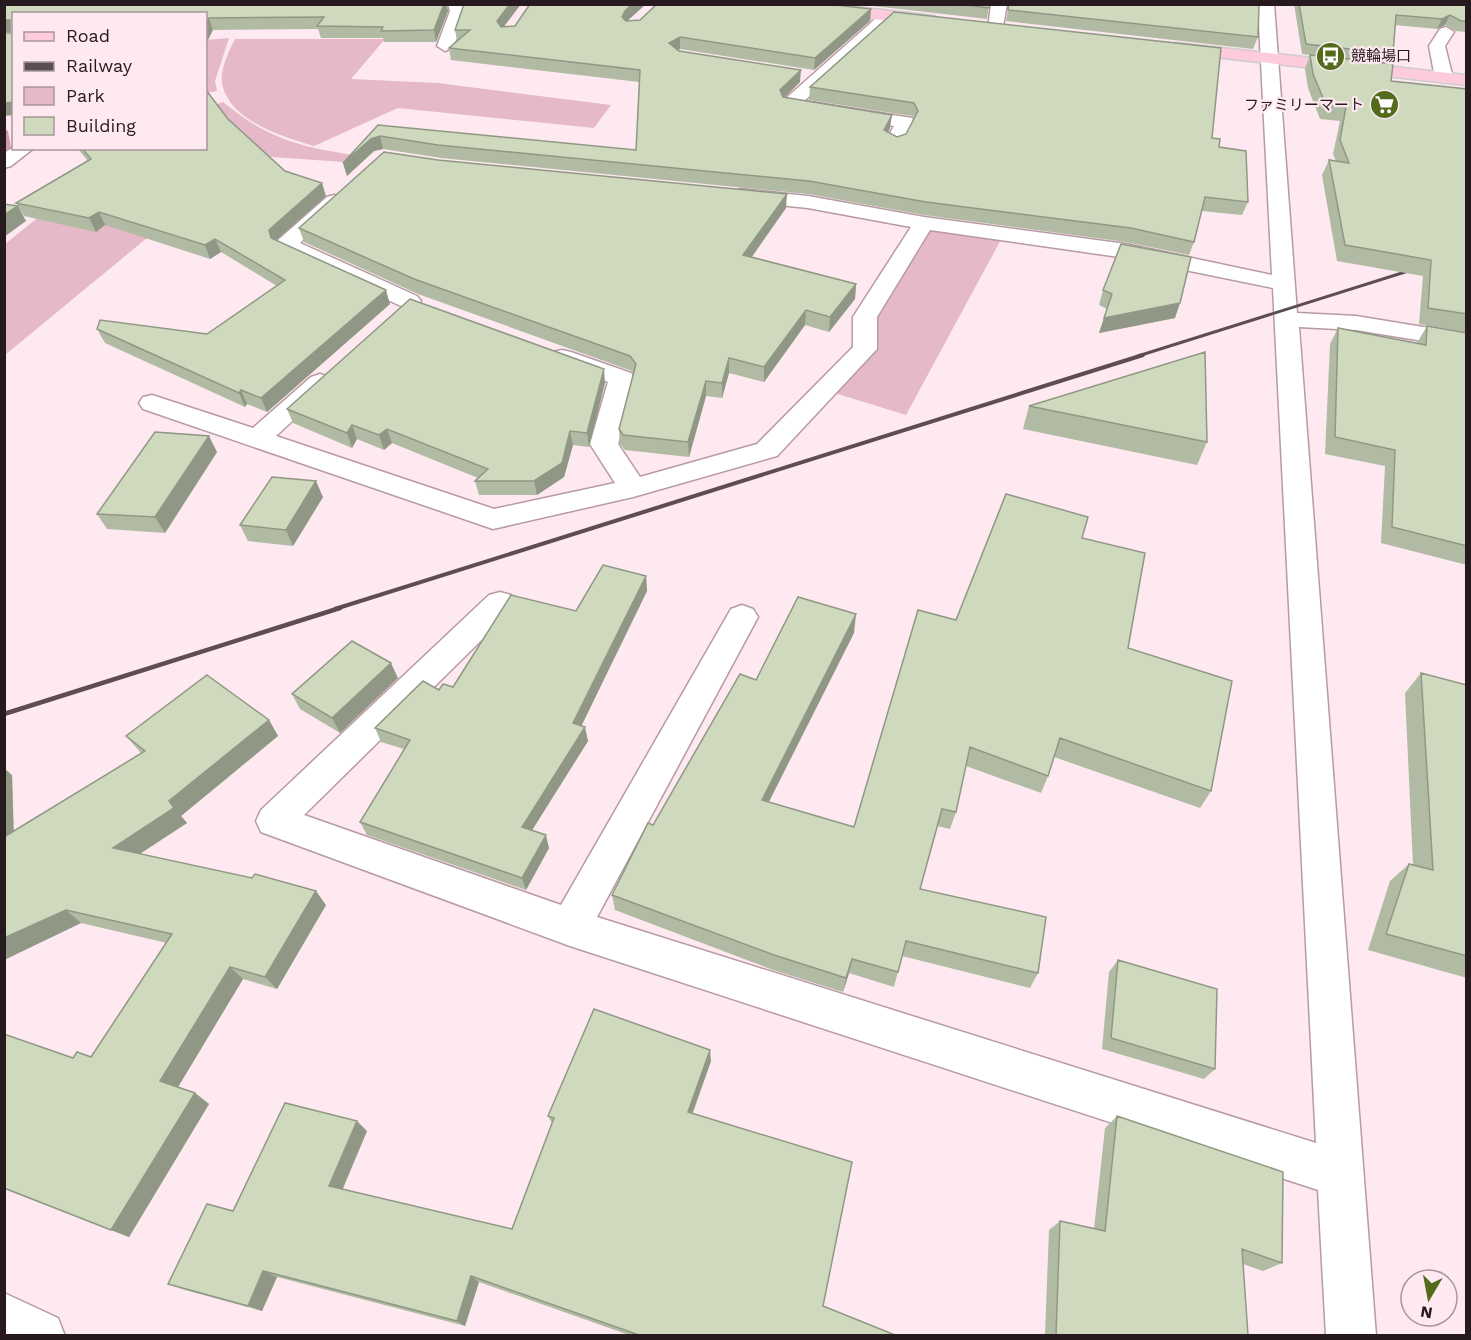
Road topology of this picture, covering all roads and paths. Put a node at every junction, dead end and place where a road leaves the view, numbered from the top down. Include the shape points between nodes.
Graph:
1 (456, 4) edge
2 (785, 4) edge
3 (999, 4) edge
4 (1266, 4) edge
5 (888, 16) junction
6 (953, 24) edge
7 (975, 26) edge
8 (1002, 29) joint
9 (1446, 32) edge
10 (445, 46) dead end
11 (1162, 46) edge
12 (1269, 58) junction
13 (796, 75) edge
14 (819, 78) junction
15 (1444, 78) junction
16 (1467, 81) edge
17 (895, 142) edge
18 (22, 150) edge
19 (4, 162) edge
20 (348, 189) edge
21 (725, 194) edge
22 (924, 223) junction
23 (1284, 284) junction
24 (411, 309) edge
25 (1286, 319) junction
26 (1467, 341) edge
27 (544, 350) edge
28 (342, 362) edge
29 (152, 403) dead end
30 (257, 439) junction
31 (633, 488) junction
32 (500, 603) dead end
33 (742, 617) dead end
34 (570, 927) junction
35 (1340, 1174) junction
36 (4, 1318) edge
37 (40, 1335) edge
38 (1350, 1335) edge

1 - 10 street via 458,11
2 - 5 main road
3 - 8 street
4 - 12 street
5 - 6 main road
5 - 14 street
7 - 8 main road
9 - 15 street via 1437,46
11 - 12 main road
12 - 15 main road
12 - 23 street
13 - 14 street
14 - 17 street via 790,104 905,122
15 - 16 main road
18 - 19 street
20 - 24 street via 286,244
21 - 22 street via 808,202
22 - 23 street via 1126,251
22 - 31 street via 865,317 865,349 767,450
23 - 25 street
25 - 26 street via 1356,323
25 - 35 street
27 - 31 street via 622,378 604,444
28 - 30 street
29 - 30 street
30 - 31 street via 493,519
32 - 34 street via 274,821
33 - 34 street
34 - 35 street
35 - 38 street
36 - 37 street

